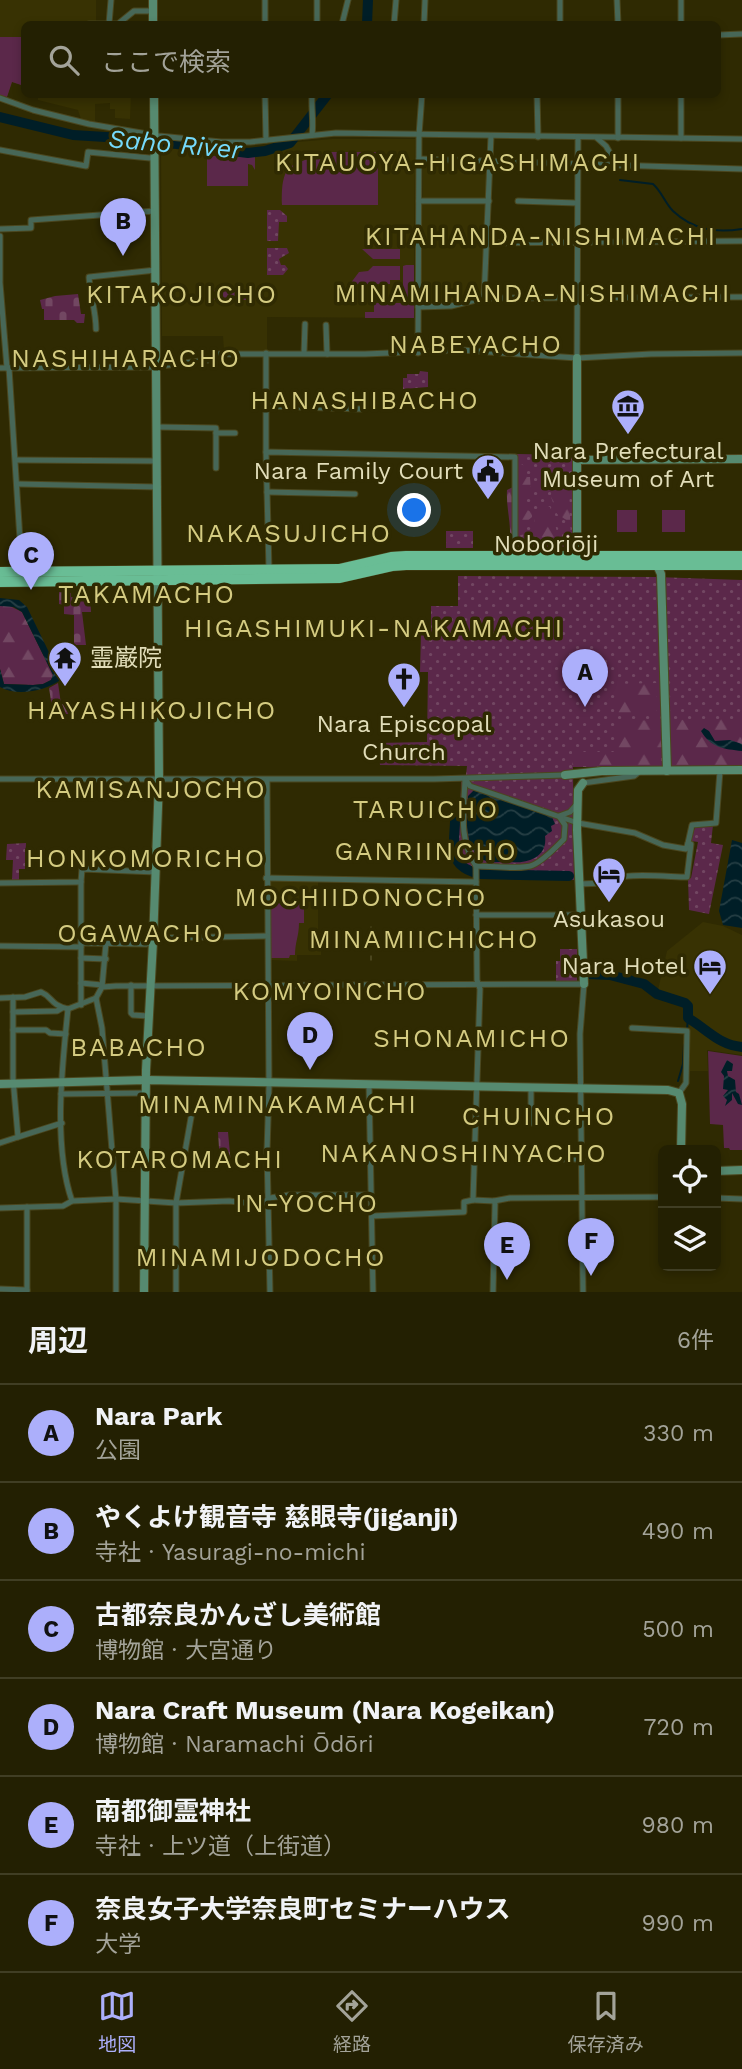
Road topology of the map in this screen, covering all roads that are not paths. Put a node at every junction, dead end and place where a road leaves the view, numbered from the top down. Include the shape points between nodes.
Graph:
1 (111, 0) edge
2 (153, 0) edge
3 (265, 0) edge
4 (317, 0) edge
5 (348, 0) edge
6 (396, 0) edge
7 (425, 0) edge
8 (560, 0) edge
9 (618, 0) edge
10 (681, 0) edge
11 (153, 11) junction
12 (109, 21) edge
13 (123, 21) edge
14 (153, 21) edge
15 (265, 21) edge
16 (317, 21) edge
17 (343, 21) edge
18 (394, 21) edge
19 (424, 21) edge
20 (560, 21) edge
21 (618, 21) edge
22 (681, 21) edge
23 (742, 34) edge
24 (721, 35) edge
25 (0, 98) edge
26 (154, 98) edge
27 (265, 98) edge
28 (312, 98) edge
29 (422, 98) edge
30 (537, 98) edge
31 (618, 98) edge
32 (681, 98) edge
33 (312, 135) junction
34 (419, 135) junction
35 (491, 136) junction
36 (538, 137) junction
37 (578, 138) junction
38 (597, 138) junction
39 (618, 138) junction
40 (681, 138) junction
41 (742, 139) edge
42 (155, 140) junction
43 (266, 140) junction
44 (0, 150) edge
45 (150, 158) dead end
46 (419, 159) junction
47 (490, 160) junction
48 (577, 164) junction
49 (617, 165) junction
50 (742, 169) edge
51 (419, 201) junction
52 (489, 201) junction
53 (518, 201) dead end
54 (577, 203) junction
55 (155, 211) junction
56 (123, 213) junction
57 (0, 229) edge
58 (124, 230) dead end
59 (0, 236) edge
60 (742, 241) edge
61 (487, 243) junction
62 (576, 243) junction
63 (156, 270) junction
64 (0, 282) edge
65 (742, 297) edge
66 (484, 298) junction
67 (577, 298) junction
68 (418, 307) junction
69 (305, 324) dead end
70 (326, 325) dead end
71 (96, 329) dead end
72 (266, 353) junction
73 (304, 353) junction
74 (418, 353) junction
75 (742, 353) edge
76 (327, 354) junction
77 (577, 358) junction
78 (157, 365) junction
79 (5, 368) edge
80 (266, 406) junction
81 (361, 409) dead end
82 (158, 427) junction
83 (216, 433) junction
84 (235, 433) dead end
85 (266, 452) junction
86 (742, 459) edge
87 (17, 460) junction
88 (577, 460) junction
89 (158, 461) junction
90 (216, 468) dead end
91 (18, 484) junction
92 (158, 487) junction
93 (267, 492) junction
94 (355, 494) dead end
95 (742, 556) edge
96 (513, 561) junction
97 (577, 561) junction
98 (656, 561) junction
99 (742, 565) edge
100 (0, 572) edge
101 (22, 572) junction
102 (158, 575) junction
103 (269, 575) junction
104 (0, 582) edge
105 (640, 771) junction
106 (667, 771) junction
107 (720, 771) junction
108 (742, 771) edge
109 (565, 775) joint
110 (0, 779) edge
111 (465, 779) junction
112 (159, 780) junction
113 (267, 780) junction
114 (583, 783) joint
115 (578, 802) junction
116 (559, 816) junction
117 (577, 827) junction
118 (564, 839) junction
119 (688, 843) junction
120 (476, 867) junction
121 (156, 872) junction
122 (266, 878) junction
123 (476, 879) junction
124 (0, 883) edge
125 (81, 883) junction
126 (579, 884) junction
127 (476, 915) junction
128 (580, 915) junction
129 (267, 936) junction
130 (153, 942) junction
131 (106, 943) junction
132 (81, 945) junction
133 (0, 946) edge
134 (82, 958) junction
135 (106, 959) junction
136 (81, 983) junction
137 (584, 984) junction
138 (131, 985) junction
139 (268, 985) junction
140 (479, 985) junction
141 (102, 986) junction
142 (149, 986) junction
143 (13, 997) junction
144 (0, 998) edge
145 (96, 998) junction
146 (80, 1005) junction
147 (65, 1009) junction
148 (13, 1012) junction
149 (148, 1016) junction
150 (632, 1028) dead end
151 (13, 1030) junction
152 (65, 1034) junction
153 (146, 1080) junction
154 (107, 1081) junction
155 (269, 1082) junction
156 (61, 1083) junction
157 (0, 1084) edge
158 (13, 1084) junction
159 (369, 1084) junction
160 (476, 1086) junction
161 (531, 1087) junction
162 (582, 1087) junction
163 (108, 1093) junction
164 (146, 1093) junction
165 (679, 1093) junction
166 (61, 1094) junction
167 (192, 1112) dead end
168 (62, 1123) junction
169 (531, 1123) dead end
170 (18, 1137) junction
171 (0, 1143) edge
172 (681, 1145) edge
173 (562, 1159) dead end
174 (582, 1159) junction
175 (742, 1170) edge
176 (721, 1171) edge
177 (371, 1195) junction
178 (658, 1197) edge
179 (721, 1198) edge
180 (116, 1199) junction
181 (268, 1199) junction
182 (582, 1199) junction
183 (742, 1199) edge
184 (473, 1200) junction
185 (72, 1201) junction
186 (494, 1201) junction
187 (146, 1202) junction
188 (176, 1203) junction
189 (27, 1207) junction
190 (0, 1208) edge
191 (372, 1216) junction
192 (0, 1289) edge
193 (27, 1291) edge
194 (116, 1292) edge
195 (144, 1292) edge
196 (176, 1292) edge
197 (270, 1292) edge
198 (373, 1292) edge
199 (493, 1292) edge
200 (583, 1292) edge

1 - 12 street
2 - 11 street
3 - 15 street
4 - 16 street
5 - 17 street
6 - 18 street
7 - 19 street
8 - 20 street
9 - 21 street
10 - 22 street
11 - 13 street via 134,11
11 - 14 street
23 - 24 street
25 - 42 street
26 - 42 street
27 - 43 street
28 - 33 street
29 - 34 street
30 - 36 street
31 - 39 street
32 - 40 street
33 - 34 street
33 - 43 street
34 - 35 street
34 - 46 street
35 - 36 street
35 - 47 street
36 - 37 street
37 - 38 street
37 - 48 street
38 - 39 street
38 - 49 street
39 - 40 street
40 - 41 street
42 - 43 street
42 - 55 street
44 - 45 street via 86,166 88,152
46 - 47 street
46 - 51 street
47 - 48 street
47 - 52 street
48 - 49 street
48 - 54 street
49 - 50 street
51 - 52 street
51 - 68 street
52 - 61 street
53 - 54 street
54 - 62 street
55 - 56 street
55 - 63 street
56 - 57 street via 31,220 31,228
56 - 58 street
59 - 64 street
60 - 62 street
61 - 62 street
61 - 66 street
62 - 67 street
63 - 71 street via 89,276
63 - 78 street
64 - 79 street
65 - 67 street
66 - 67 street
66 - 68 street
67 - 77 street
68 - 74 street
69 - 73 street
70 - 76 street
72 - 73 street
72 - 78 street via 214,354 208,360
72 - 80 street
73 - 76 street
74 - 76 street
74 - 77 street via 461,350
75 - 77 street
77 - 88 street
78 - 79 street
78 - 82 street
79 - 87 street
80 - 81 street
80 - 85 street
82 - 83 street via 216,428
82 - 89 street
83 - 84 street
83 - 90 street
85 - 93 street
85 - 96 street via 515,457
86 - 88 street
87 - 89 street
87 - 91 street
88 - 97 street
89 - 92 street
91 - 92 street
91 - 101 street
92 - 102 street
93 - 94 street
93 - 103 street
95 - 98 highway, Noboriōji
96 - 97 highway, Noboriōji
96 - 103 highway, Noboriōji via 406,561 391,557 340,569
97 - 98 highway, Noboriōji
98 - 99 highway, Noboriōji
98 - 106 street via 661,574
100 - 101 highway
101 - 102 highway
102 - 103 highway, Noboriōji
102 - 104 highway
102 - 112 street
105 - 106 street
105 - 109 street
105 - 114 street via 634,776
106 - 107 street
107 - 108 street
107 - 119 street via 716,823 692,825
109 - 111 street
110 - 112 street
111 - 113 street
111 - 116 street via 470,786
111 - 120 street via 465,838
112 - 113 street
112 - 121 street
113 - 122 street
114 - 115 street
115 - 116 street
115 - 117 street
116 - 117 street
116 - 118 street via 565,825
117 - 118 street
117 - 119 street via 635,833 686,849
117 - 126 street
118 - 120 street via 531,866
119 - 126 street via 692,853 687,877 623,877
120 - 123 street
121 - 125 street via 82,869
121 - 130 street
122 - 123 street
122 - 129 street
123 - 127 street
124 - 125 street
125 - 132 street
126 - 128 street
127 - 128 street
127 - 140 street
128 - 137 street
129 - 130 street via 158,938
129 - 139 street
130 - 131 street
130 - 142 street
131 - 132 street
131 - 135 street
132 - 133 street
132 - 134 street
134 - 135 street
134 - 136 street
135 - 141 street
136 - 141 street
136 - 146 street
137 - 140 street
137 - 162 street
138 - 141 street
138 - 142 street
138 - 149 street via 131,1013
139 - 140 street
139 - 142 street
139 - 155 street
140 - 160 street
141 - 145 street
142 - 149 street
143 - 144 street
143 - 147 street via 41,992
143 - 148 street
145 - 146 street
145 - 154 street
146 - 147 street
147 - 148 street
147 - 152 street
148 - 151 street
149 - 153 street
150 - 165 street via 687,1031 686,1083
151 - 152 street
151 - 158 street
152 - 156 street
153 - 154 street
153 - 155 street
153 - 164 street
154 - 156 street
154 - 163 street
155 - 159 street
155 - 181 street
156 - 158 street
156 - 166 street
157 - 158 street
158 - 170 street
159 - 160 street
159 - 177 street
160 - 161 street
160 - 184 street
161 - 162 street
161 - 169 street
162 - 165 street
162 - 174 street
163 - 164 street
163 - 166 street
163 - 180 street
164 - 187 street
165 - 172 street
166 - 168 street
167 - 188 street
168 - 170 street
168 - 185 street via 64,1174
170 - 171 street
173 - 174 street
174 - 182 street
175 - 176 street
177 - 181 street
177 - 191 street
178 - 182 street
179 - 183 street
180 - 185 street
180 - 187 street
180 - 194 street
181 - 188 street via 264,1203
181 - 197 street
182 - 186 street
182 - 200 street
184 - 186 street
184 - 191 street via 464,1202 464,1212
185 - 189 street via 63,1206
186 - 199 street
187 - 188 street
187 - 195 street
188 - 196 street
189 - 190 street
189 - 193 street
191 - 198 street
192 - 193 street

